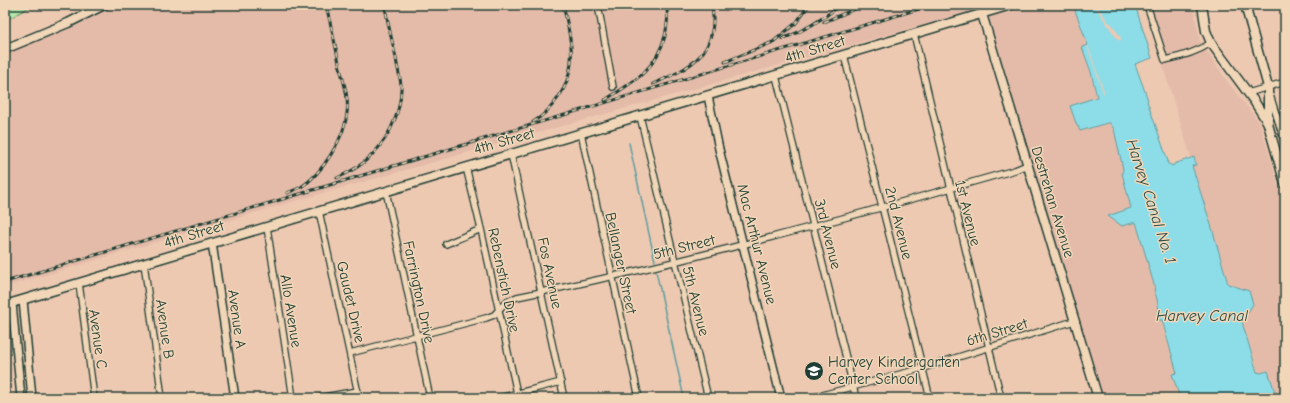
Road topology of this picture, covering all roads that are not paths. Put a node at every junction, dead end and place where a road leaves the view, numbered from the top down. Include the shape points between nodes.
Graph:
1 (104, 5) edge
2 (598, 5) edge
3 (1011, 5) edge
4 (1147, 5) edge
5 (1202, 5) edge
6 (1245, 5) edge
7 (982, 14) junction
8 (914, 34) junction
9 (1211, 43) junction
10 (5, 49) edge
11 (844, 55) junction
12 (776, 76) junction
13 (1285, 82) edge
14 (613, 87) dead end
15 (1268, 87) junction
16 (1248, 93) junction
17 (708, 96) junction
18 (640, 116) junction
19 (1268, 124) junction
20 (581, 133) junction
21 (1285, 143) edge
22 (511, 154) junction
23 (1027, 165) junction
24 (466, 167) junction
25 (1285, 184) edge
26 (950, 189) junction
27 (386, 191) junction
28 (883, 207) junction
29 (319, 211) junction
30 (814, 225) junction
31 (266, 227) junction
32 (481, 230) junction
33 (212, 243) junction
34 (446, 244) dead end
35 (744, 244) junction
36 (674, 262) junction
37 (144, 263) junction
38 (612, 276) junction
39 (79, 283) junction
40 (542, 292) junction
41 (23, 300) junction
42 (9, 304) edge
43 (499, 310) junction
44 (1074, 321) junction
45 (416, 335) junction
46 (988, 348) junction
47 (350, 353) junction
48 (923, 368) junction
49 (561, 382) junction
50 (854, 387) junction
51 (358, 391) junction
52 (517, 396) edge
53 (20, 398) edge
54 (32, 398) edge
55 (94, 398) edge
56 (162, 398) edge
57 (235, 398) edge
58 (293, 398) edge
59 (318, 398) edge
60 (359, 398) edge
61 (430, 398) edge
62 (499, 398) edge
63 (564, 398) edge
64 (639, 398) edge
65 (708, 398) edge
66 (781, 398) edge
67 (811, 398) edge
68 (856, 398) edge
69 (930, 398) edge
70 (1001, 398) edge
71 (1098, 398) edge

1 - 10 main road
2 - 14 street
3 - 7 main road, 4th Street
4 - 9 street via 1165,60 1204,48
5 - 9 main road via 1206,31
6 - 15 main road
7 - 8 main road, 4th Street
7 - 23 main road, Destrehan Avenue
8 - 11 main road, 4th Street
8 - 26 street, 1st Avenue
9 - 16 main road
11 - 12 main road, 4th Street
11 - 28 street, 2nd Avenue
12 - 17 main road, 4th Street
12 - 30 street, 3rd Avenue
13 - 15 street
15 - 16 street
15 - 19 main road
15 - 21 street
16 - 19 main road
17 - 18 main road, 4th Street
17 - 35 street, Mac Arthur Avenue
18 - 20 main road, 4th Street
18 - 36 street, 5th Avenue
19 - 25 main road
20 - 22 main road, 4th Street
20 - 38 street, Bellanger Street
22 - 24 main road, 4th Street
22 - 40 street, Fos Avenue
23 - 26 street, 5th Street
23 - 44 main road, Destrehan Avenue
24 - 27 main road, 4th Street
24 - 32 street, Rebenstich Drive
26 - 28 street, 5th Street
26 - 46 street, 1st Avenue
27 - 29 main road, 4th Street
27 - 45 street, Farrington Drive
28 - 30 street, 5th Street
28 - 48 street, 2nd Avenue
29 - 31 main road, 4th Street
29 - 47 street, Gaudet Drive
30 - 35 street, 5th Street
30 - 50 street, 3rd Avenue
31 - 33 main road, 4th Street
31 - 58 street, Allo Avenue
32 - 34 street
32 - 43 street, Rebenstich Drive
33 - 37 main road, 4th Street
33 - 57 street, Avenue A
35 - 36 street, 5th Street
35 - 66 street, Mac Arthur Avenue
36 - 38 street, 5th Street
36 - 65 street, 5th Avenue
37 - 39 main road, 4th Street
37 - 56 street, Avenue B
38 - 40 street, 5th Street
38 - 64 street, Bellanger Street
39 - 41 main road, 4th Street
39 - 55 street, Avenue C
40 - 43 street, 5th Street via 517,297 506,302
40 - 49 street, Fos Avenue
41 - 42 main road, 4th Street
41 - 54 street
42 - 53 street
43 - 45 street, 5th Street via 486,318
43 - 52 street, Rebenstich Drive
44 - 46 street, 6th Street
44 - 71 main road, Destrehan Avenue
45 - 47 street, 5th Street
45 - 61 street, Farrington Drive
46 - 48 street, 6th Street
46 - 70 street, 1st Avenue
47 - 51 street, Gaudet Drive
48 - 50 street, 6th Street
48 - 69 street, 2nd Avenue
49 - 52 street
49 - 63 street, Fos Avenue
50 - 67 street, 6th Street
50 - 68 street, 3rd Avenue
51 - 59 street
51 - 60 street, Gaudet Drive
52 - 62 street

